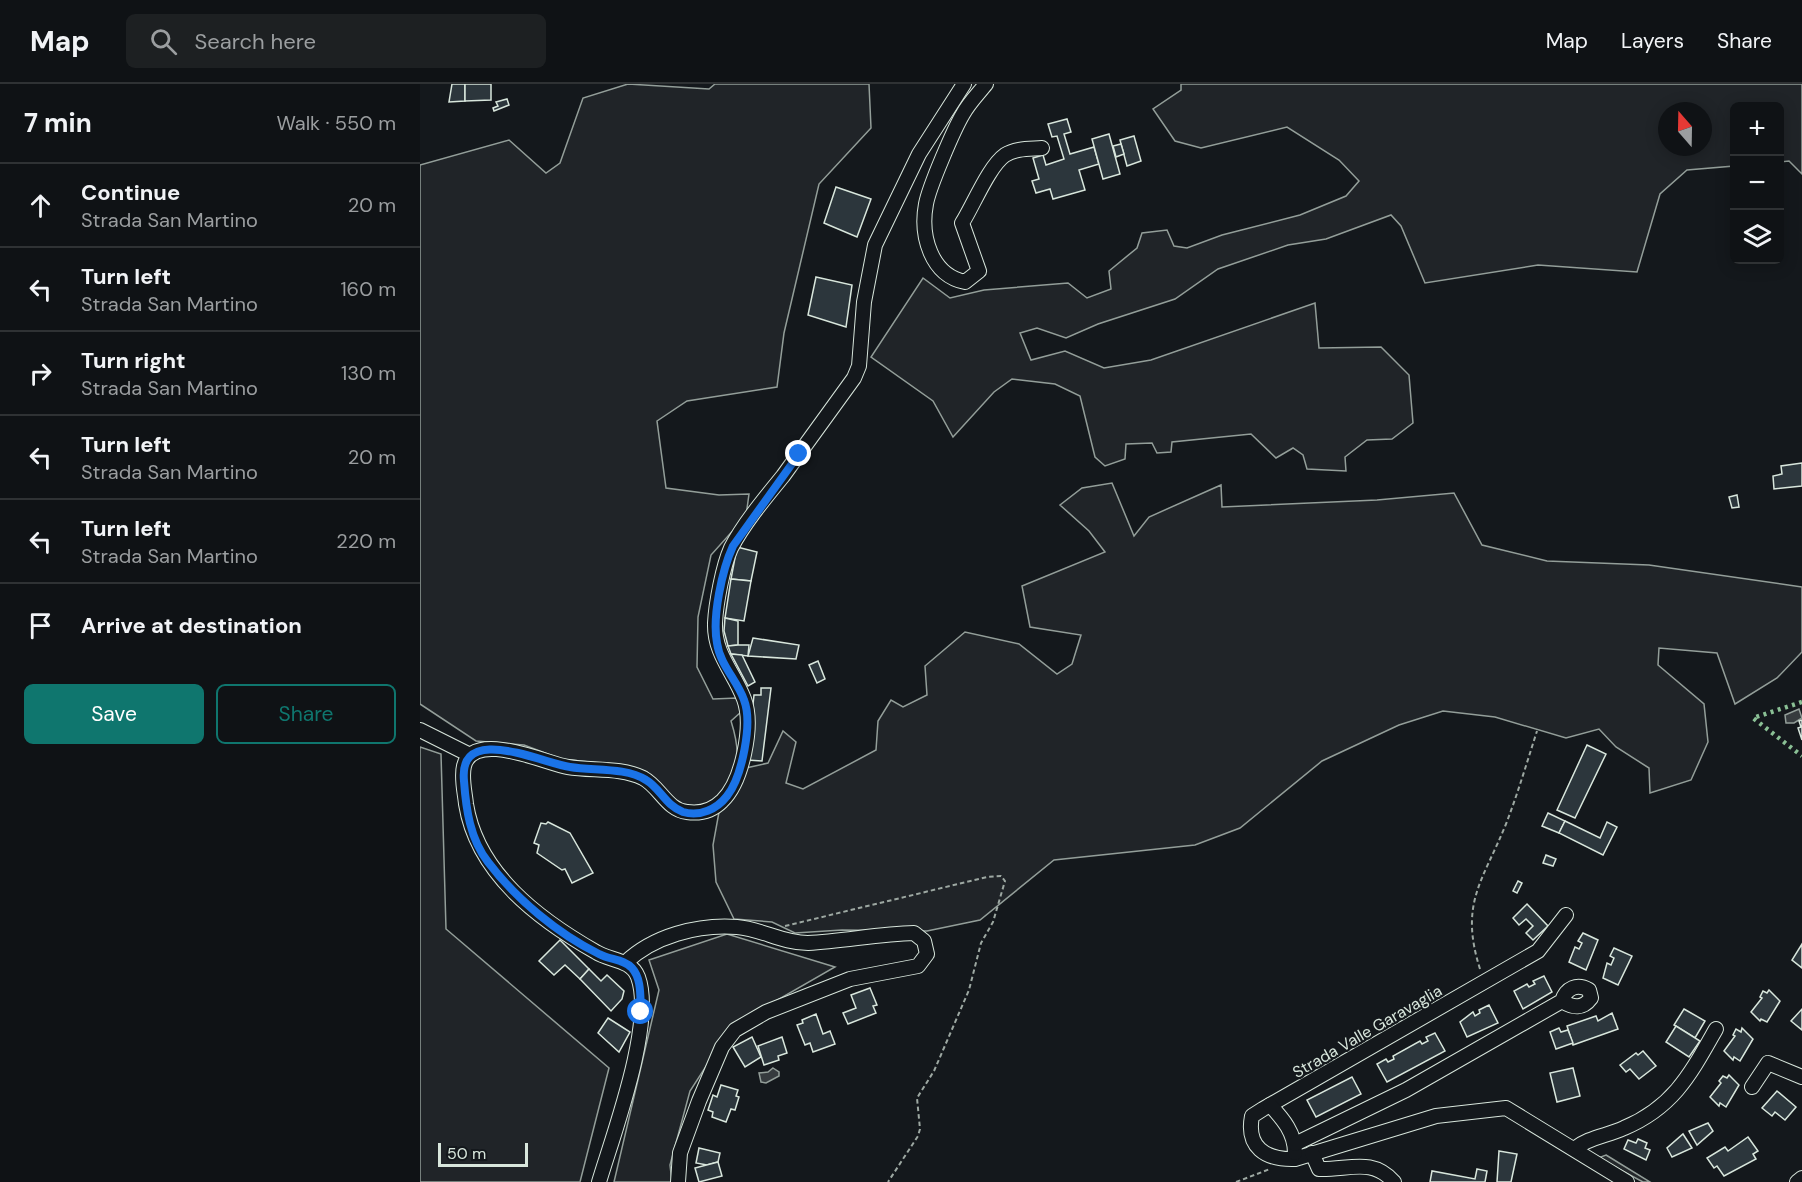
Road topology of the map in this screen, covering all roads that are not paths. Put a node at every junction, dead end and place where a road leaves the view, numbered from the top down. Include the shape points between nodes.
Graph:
1 (964, 84) edge
2 (986, 84) edge
3 (1042, 148) dead end
4 (420, 730) edge
5 (470, 755) junction
6 (1566, 915) dead end
7 (626, 963) junction
8 (1562, 1001) dead end
9 (1716, 1029) dead end
10 (1802, 1077) edge
11 (1752, 1087) dead end
12 (1270, 1105) junction
13 (1574, 1149) junction
14 (1295, 1151) junction
15 (1312, 1153) junction
16 (1802, 1178) edge
17 (599, 1182) edge
18 (678, 1182) edge
19 (1394, 1182) edge
20 (1627, 1182) edge
21 (1797, 1182) edge

1 - 5 street via 919,154 875,246 864,302 859,366 854,378 766,498 727,559 715,622 717,643 745,703 747,725 739,776 728,795 709,812 685,812 634,774 560,766 519,752 484,749
2 - 3 street via 963,113 926,204 926,234 933,259 949,279 965,282 979,271 962,223 992,171 1003,156 1017,150
4 - 5 street
5 - 7 street via 464,763 469,822 485,858 530,906 566,934 600,955
6 - 12 street, Strada Valle Garavaglia via 1538,951
7 - 17 street via 638,977 641,1012 632,1070
7 - 18 street via 650,943 704,929 737,927 786,942 914,933 924,941 927,954 918,966 850,979 766,1012 735,1030 722,1047 699,1101 680,1153
8 - 14 street
9 - 13 street via 1686,1083 1668,1100 1624,1128 1584,1140
10 - 11 street via 1768,1063
12 - 14 street via 1286,1122
12 - 14 street, Strada Valle Garavaglia via 1252,1116 1249,1130 1255,1145 1280,1159
13 - 15 street via 1506,1108 1436,1116
13 - 20 street
14 - 15 street
15 - 19 street via 1319,1169 1373,1166
16 - 21 street

